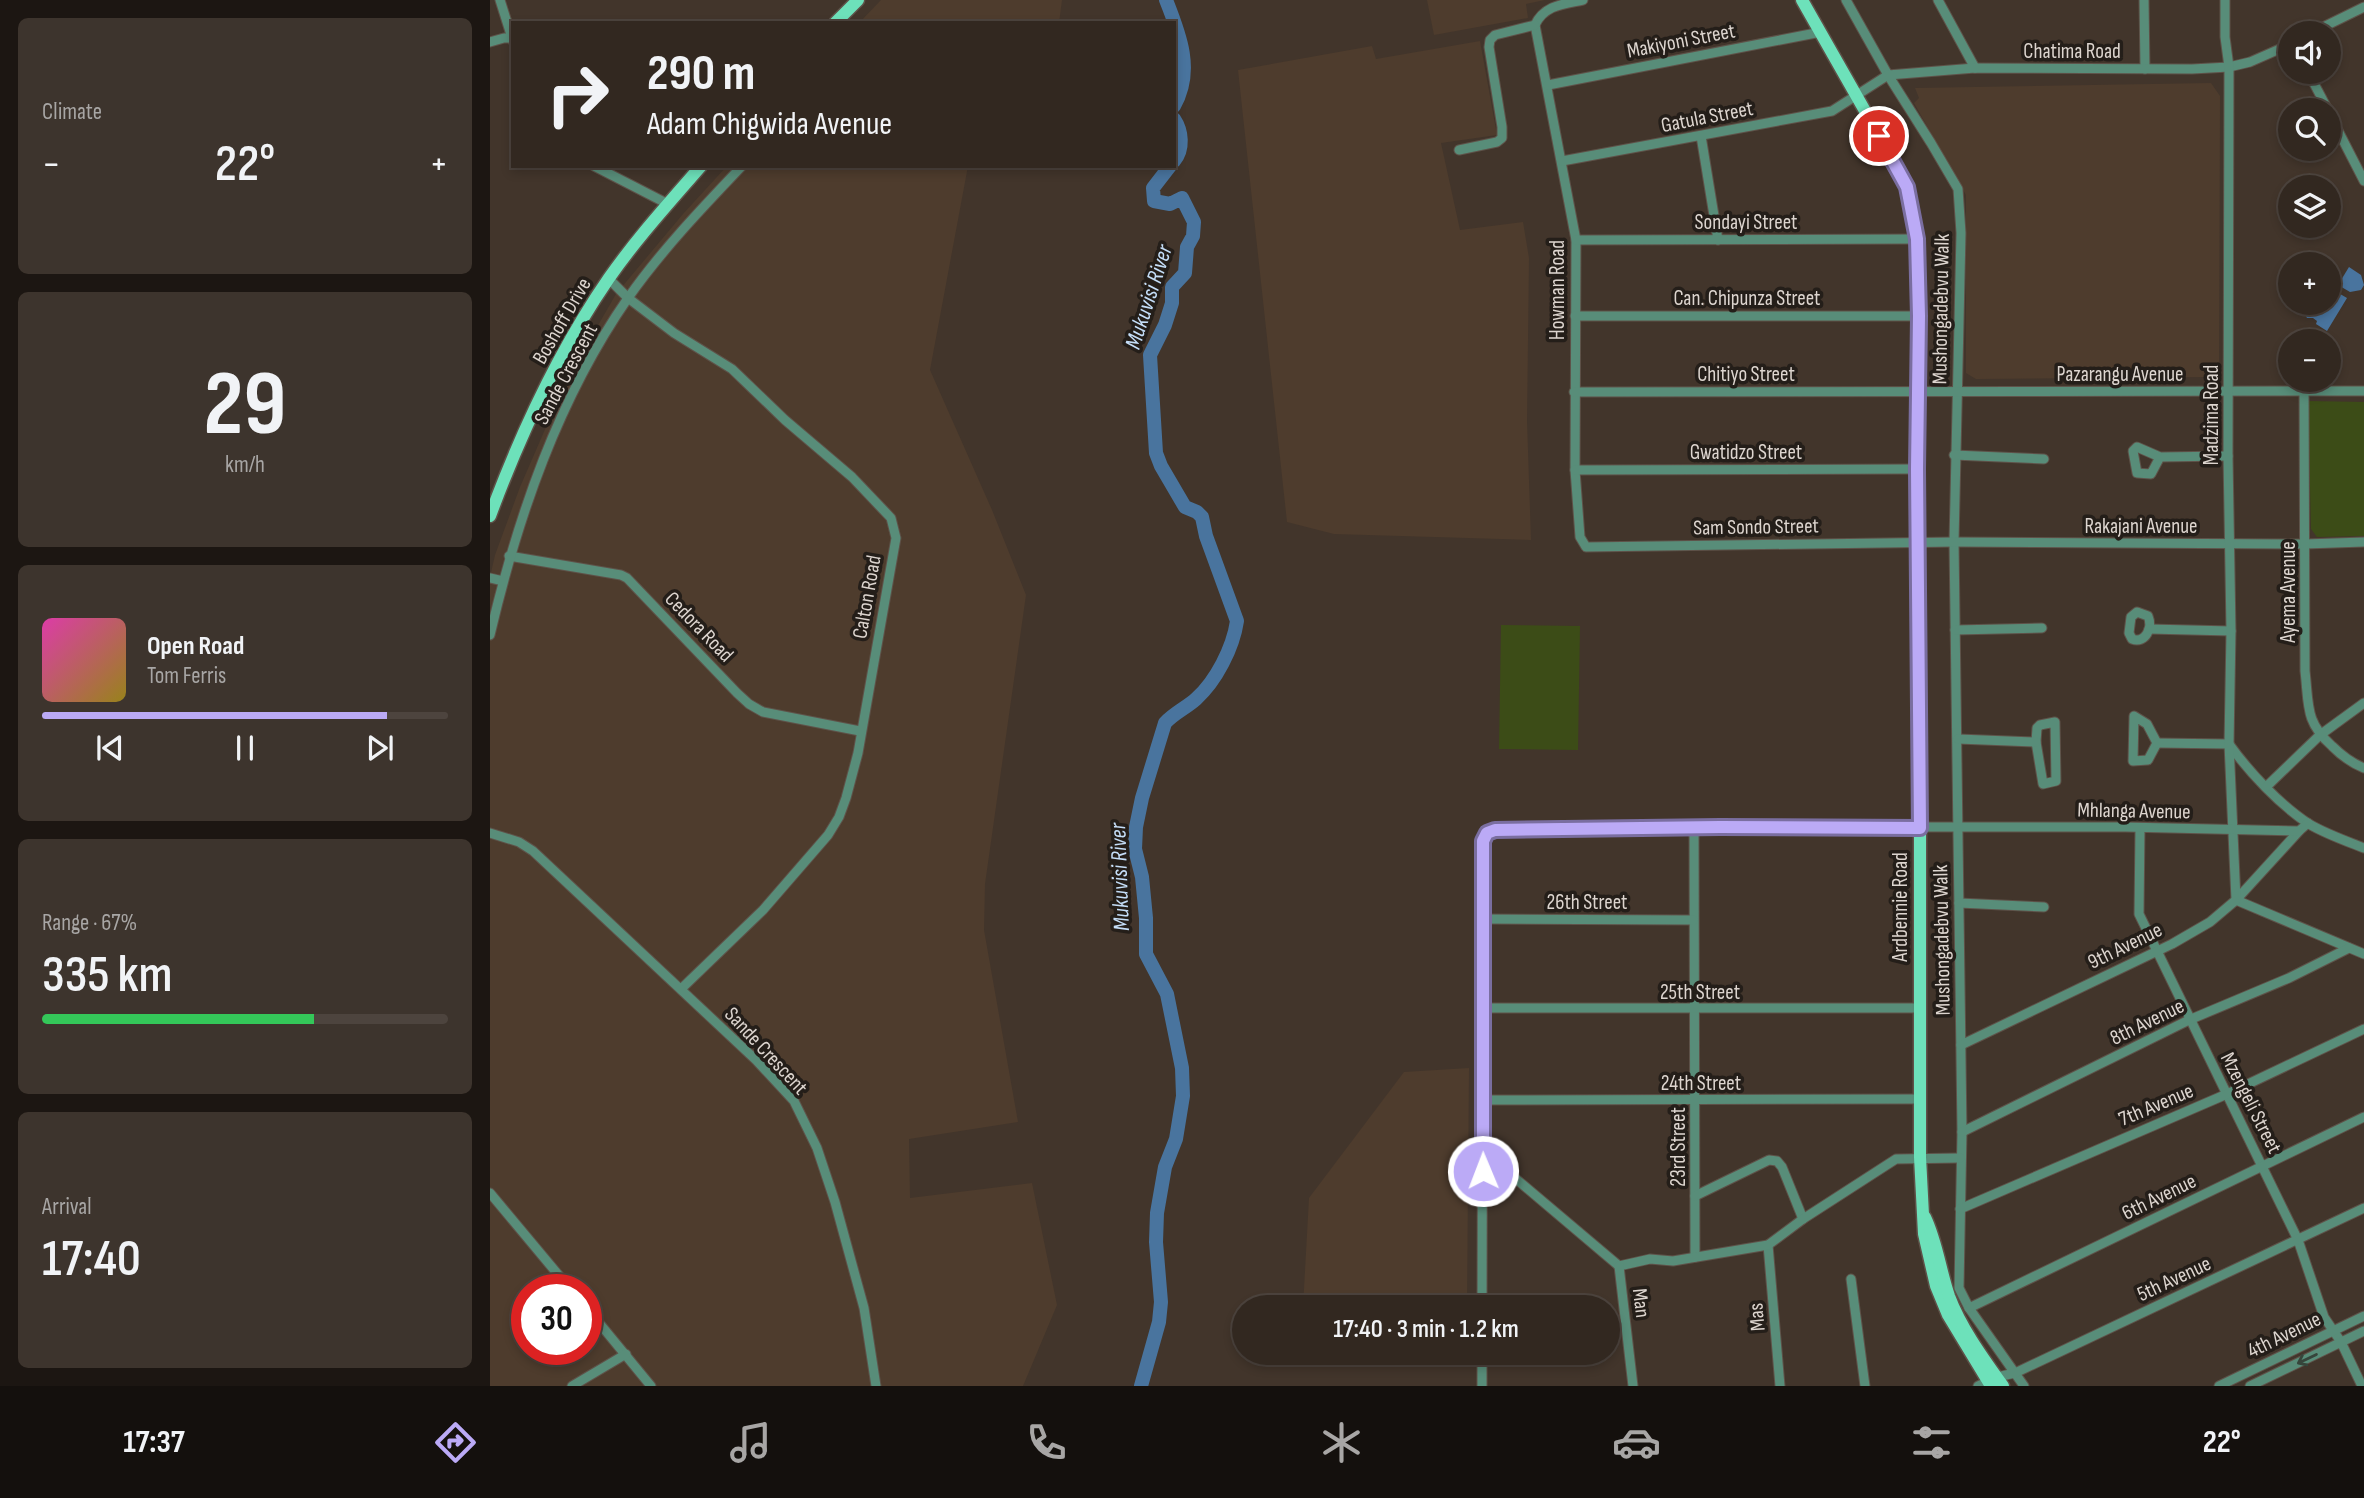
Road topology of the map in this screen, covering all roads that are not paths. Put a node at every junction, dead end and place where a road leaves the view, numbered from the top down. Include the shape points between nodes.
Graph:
1 (500, 0) edge
2 (858, 0) edge
3 (1583, 0) edge
4 (1802, 0) edge
5 (1846, 0) edge
6 (1938, 0) edge
7 (2144, 0) edge
8 (2225, 0) edge
9 (2364, 7) edge
10 (837, 21) edge
11 (2335, 21) edge
12 (1535, 25) junction
13 (1821, 32) junction
14 (511, 37) edge
15 (511, 40) edge
16 (490, 43) edge
17 (2278, 50) edge
18 (2229, 67) junction
19 (1975, 68) junction
20 (2145, 69) junction
21 (1888, 75) junction
22 (1548, 85) junction
23 (1856, 97) junction
24 (1701, 136) junction
25 (2341, 137) edge
26 (1459, 150) dead end
27 (1562, 161) junction
28 (598, 168) edge
29 (699, 168) edge
30 (740, 168) edge
31 (2364, 181) edge
32 (668, 204) junction
33 (1917, 239) junction
34 (1576, 240) junction
35 (1718, 240) junction
36 (609, 279) junction
37 (628, 298) junction
38 (1575, 316) junction
39 (1919, 316) junction
40 (1957, 391) junction
41 (2278, 391) edge
42 (2341, 391) edge
43 (2364, 391) edge
44 (1574, 392) junction
45 (1917, 392) junction
46 (2229, 392) junction
47 (2304, 392) edge
48 (1954, 455) junction
49 (2228, 456) junction
50 (2160, 457) dead end
51 (2044, 459) dead end
52 (1917, 469) junction
53 (1575, 470) junction
54 (490, 516) edge
55 (2364, 541) edge
56 (1917, 542) junction
57 (1954, 542) junction
58 (2230, 543) junction
59 (2305, 544) junction
60 (1594, 547) joint
61 (509, 556) junction
62 (490, 578) edge
63 (503, 581) junction
64 (2042, 628) dead end
65 (2149, 629) dead end
66 (1955, 631) junction
67 (2231, 631) junction
68 (490, 635) edge
69 (2364, 703) edge
70 (860, 731) junction
71 (2320, 736) junction
72 (1958, 739) junction
73 (2036, 742) junction
74 (2157, 743) junction
75 (2229, 744) junction
76 (2364, 768) edge
77 (2266, 787) junction
78 (2308, 823) junction
79 (1694, 827) junction
80 (1957, 827) junction
81 (1920, 828) junction
82 (2140, 828) junction
83 (2231, 830) junction
84 (2299, 831) junction
85 (490, 833) edge
86 (2364, 848) edge
87 (2236, 900) junction
88 (1959, 903) junction
89 (2045, 907) dead end
90 (1482, 919) junction
91 (1693, 920) junction
92 (2349, 948) junction
93 (2158, 951) junction
94 (2364, 954) edge
95 (681, 989) junction
96 (1919, 1008) junction
97 (1481, 1009) junction
98 (1695, 1009) junction
99 (2189, 1020) junction
100 (2364, 1029) edge
101 (1961, 1045) junction
102 (2227, 1094) junction
103 (1920, 1098) junction
104 (1481, 1100) junction
105 (1696, 1101) junction
106 (2364, 1118) edge
107 (1962, 1132) junction
108 (1483, 1152) junction
109 (1920, 1157) junction
110 (1960, 1158) junction
111 (2263, 1166) junction
112 (490, 1193) edge
113 (1695, 1196) junction
114 (2364, 1208) edge
115 (1960, 1209) junction
116 (1803, 1219) junction
117 (2298, 1240) junction
118 (1768, 1245) junction
119 (1695, 1257) junction
120 (1619, 1266) junction
121 (558, 1274) edge
122 (1850, 1279) dead end
123 (1482, 1295) edge
124 (1969, 1308) junction
125 (2364, 1316) edge
126 (602, 1326) edge
127 (2333, 1331) junction
128 (2364, 1331) edge
129 (2341, 1342) junction
130 (626, 1354) junction
131 (1482, 1365) edge
132 (2015, 1373) junction
133 (1991, 1383) edge
134 (572, 1386) edge
135 (651, 1386) edge
136 (876, 1386) edge
137 (1482, 1386) edge
138 (1633, 1386) edge
139 (1780, 1386) edge
140 (1865, 1386) edge
141 (2024, 1386) edge
142 (2220, 1386) edge
143 (2250, 1386) edge
144 (2362, 1386) edge

1 - 14 street
2 - 10 main road
3 - 12 street via 1551,7
4 - 13 main road, Ardbennie Road
5 - 21 street, Mushongadebvu Walk
6 - 19 street
7 - 20 street
8 - 18 street, Madzima Road
9 - 11 street
12 - 22 street, Howman Road
12 - 26 street via 1495,34 1490,40 1502,138
13 - 22 street, Makiyoni Street
13 - 23 main road, Ardbennie Road
15 - 16 street
17 - 18 street, Chatima Road
18 - 20 street, Chatima Road
18 - 46 street, Madzima Road
19 - 20 street, Chatima Road
19 - 21 street, Chatima Road
21 - 23 street, Chatima Road
21 - 40 street, Mushongadebvu Walk via 1959,193
22 - 27 street, Howman Road
23 - 24 street, Gatula Street via 1832,111
23 - 33 main road, Ardbennie Road via 1902,176
24 - 27 street, Gatula Street
24 - 35 street
25 - 31 street
27 - 34 street, Howman Road
28 - 32 street
29 - 32 main road, Boshoff Drive
30 - 37 street, Sande Crescent
32 - 36 main road, Boshoff Drive
33 - 35 street, Sondayi Street
33 - 39 main road, Ardbennie Road
34 - 35 street, Sondayi Street
34 - 38 street, Howman Road
36 - 37 street, Calton Road
36 - 54 main road, Boshoff Drive via 522,435
37 - 61 street, Sande Crescent via 568,403 541,463
37 - 70 street, Calton Road via 732,369 891,518 896,538
38 - 39 street, Can. Chipunza Street
38 - 44 street, Howman Road
39 - 45 main road, Ardbennie Road
40 - 45 street, Pazarangu Avenue
40 - 46 street, Pazarangu Avenue
40 - 48 street, Mushongadebvu Walk
41 - 46 street, Pazarangu Avenue
42 - 43 street, Pazarangu Avenue
44 - 45 street, Chitiyo Street
44 - 53 street, Howman Road
45 - 52 main road, Ardbennie Road
46 - 49 street, Madzima Road
47 - 59 street, Ayema Avenue
48 - 51 street
48 - 57 street, Mushongadebvu Walk
49 - 50 street
49 - 58 street, Madzima Road
52 - 53 street, Gwatidzo Street
52 - 56 main road, Ardbennie Road
53 - 60 street, Howman Road via 1580,537 1586,547
55 - 59 street, Rakajani Avenue
56 - 57 street, Rakajani Avenue
56 - 60 street, Sam Sondo Street
56 - 81 main road, Ardbennie Road
57 - 58 street, Rakajani Avenue
57 - 66 street, Mushongadebvu Walk
58 - 59 street, Rakajani Avenue
58 - 67 street, Madzima Road
59 - 71 street, Ayema Avenue via 2305,671 2311,718
61 - 63 street, Sande Crescent
61 - 70 street, Cedora Road via 624,576 749,704 763,712
62 - 63 street
63 - 68 street, Sande Crescent
64 - 66 street
65 - 67 street
66 - 72 street, Mushongadebvu Walk
67 - 75 street, Madzima Road
69 - 71 street
70 - 95 street, Calton Road via 846,798 828,835 763,910
71 - 76 street, Ayema Avenue via 2347,760
71 - 77 street
72 - 73 street
72 - 80 street, Mushongadebvu Walk
73 - 73 street via 2042,783 2054,783 2055,722 2038,726
74 - 74 street via 2149,760 2133,761 2134,716 2147,724
74 - 75 street
75 - 77 street
75 - 83 street, Madzima Road
77 - 78 street
78 - 84 street
78 - 86 street
79 - 81 street, Mhlanga Avenue
79 - 90 street, Mhlanga Avenue via 1487,833 1483,841
79 - 91 street, 23rd Street
80 - 81 street, Mhlanga Avenue
80 - 82 street, Mhlanga Avenue
80 - 88 street, Mushongadebvu Walk
81 - 96 main road, Ardbennie Road
82 - 83 street, Mhlanga Avenue
82 - 93 street, Mzengeli Street via 2138,910
83 - 84 street, Mhlanga Avenue
83 - 87 street
84 - 87 street, 9th Avenue
85 - 95 street, Sande Crescent via 533,851
87 - 92 street
87 - 93 street, 9th Avenue via 2210,922
88 - 89 street
88 - 101 street, Mushongadebvu Walk
90 - 91 street, 26th Street
90 - 97 street
91 - 98 street, 23rd Street
92 - 94 street
92 - 99 street, 8th Avenue
93 - 99 street, Mzengeli Street
93 - 101 street, 9th Avenue
95 - 136 street, Sande Crescent via 794,1101 817,1148 835,1202 864,1308
96 - 98 street, 25th Street
96 - 103 main road, Ardbennie Road
97 - 98 street, 25th Street
97 - 104 street
98 - 105 street, 23rd Street
99 - 102 street, Mzengeli Street
99 - 107 street, 8th Avenue
100 - 102 street, 7th Avenue
101 - 107 street, Mushongadebvu Walk
102 - 111 street, Mzengeli Street
102 - 115 street, 7th Avenue
103 - 105 street, 24th Street
103 - 109 main road, Ardbennie Road
104 - 105 street, 24th Street
104 - 108 street
105 - 113 street, 23rd Street
106 - 111 street, 6th Avenue
107 - 110 street, Mushongadebvu Walk
108 - 120 street
108 - 123 street
109 - 110 street
109 - 116 street via 1896,1159
109 - 133 main road, Ardbennie Road via 1924,1234 1936,1286 1957,1332
110 - 115 street, Mushongadebvu Walk
111 - 117 street, Mzengeli Street
111 - 124 street, 6th Avenue
112 - 121 street
113 - 116 street via 1769,1160 1777,1161
113 - 119 street, 23rd Street
114 - 117 street, 5th Avenue
115 - 124 street, Mushongadebvu Walk via 1959,1288
116 - 118 street
117 - 127 street, Mzengeli Street
117 - 132 street, 5th Avenue
118 - 119 street
118 - 139 street, Mas
119 - 120 street
120 - 138 street, Man
122 - 140 street
124 - 132 street, Mushongadebvu Walk
125 - 127 street, 4th Avenue
126 - 130 street
127 - 129 street, Mzengeli Street
127 - 142 street, 4th Avenue
128 - 129 street, 4th Avenue
129 -> 143 street, 4th Avenue
129 - 144 street, Mzengeli Street
130 - 134 street
130 - 135 street
131 - 137 street
132 - 133 street, 5th Avenue
132 - 141 street, Mushongadebvu Walk

